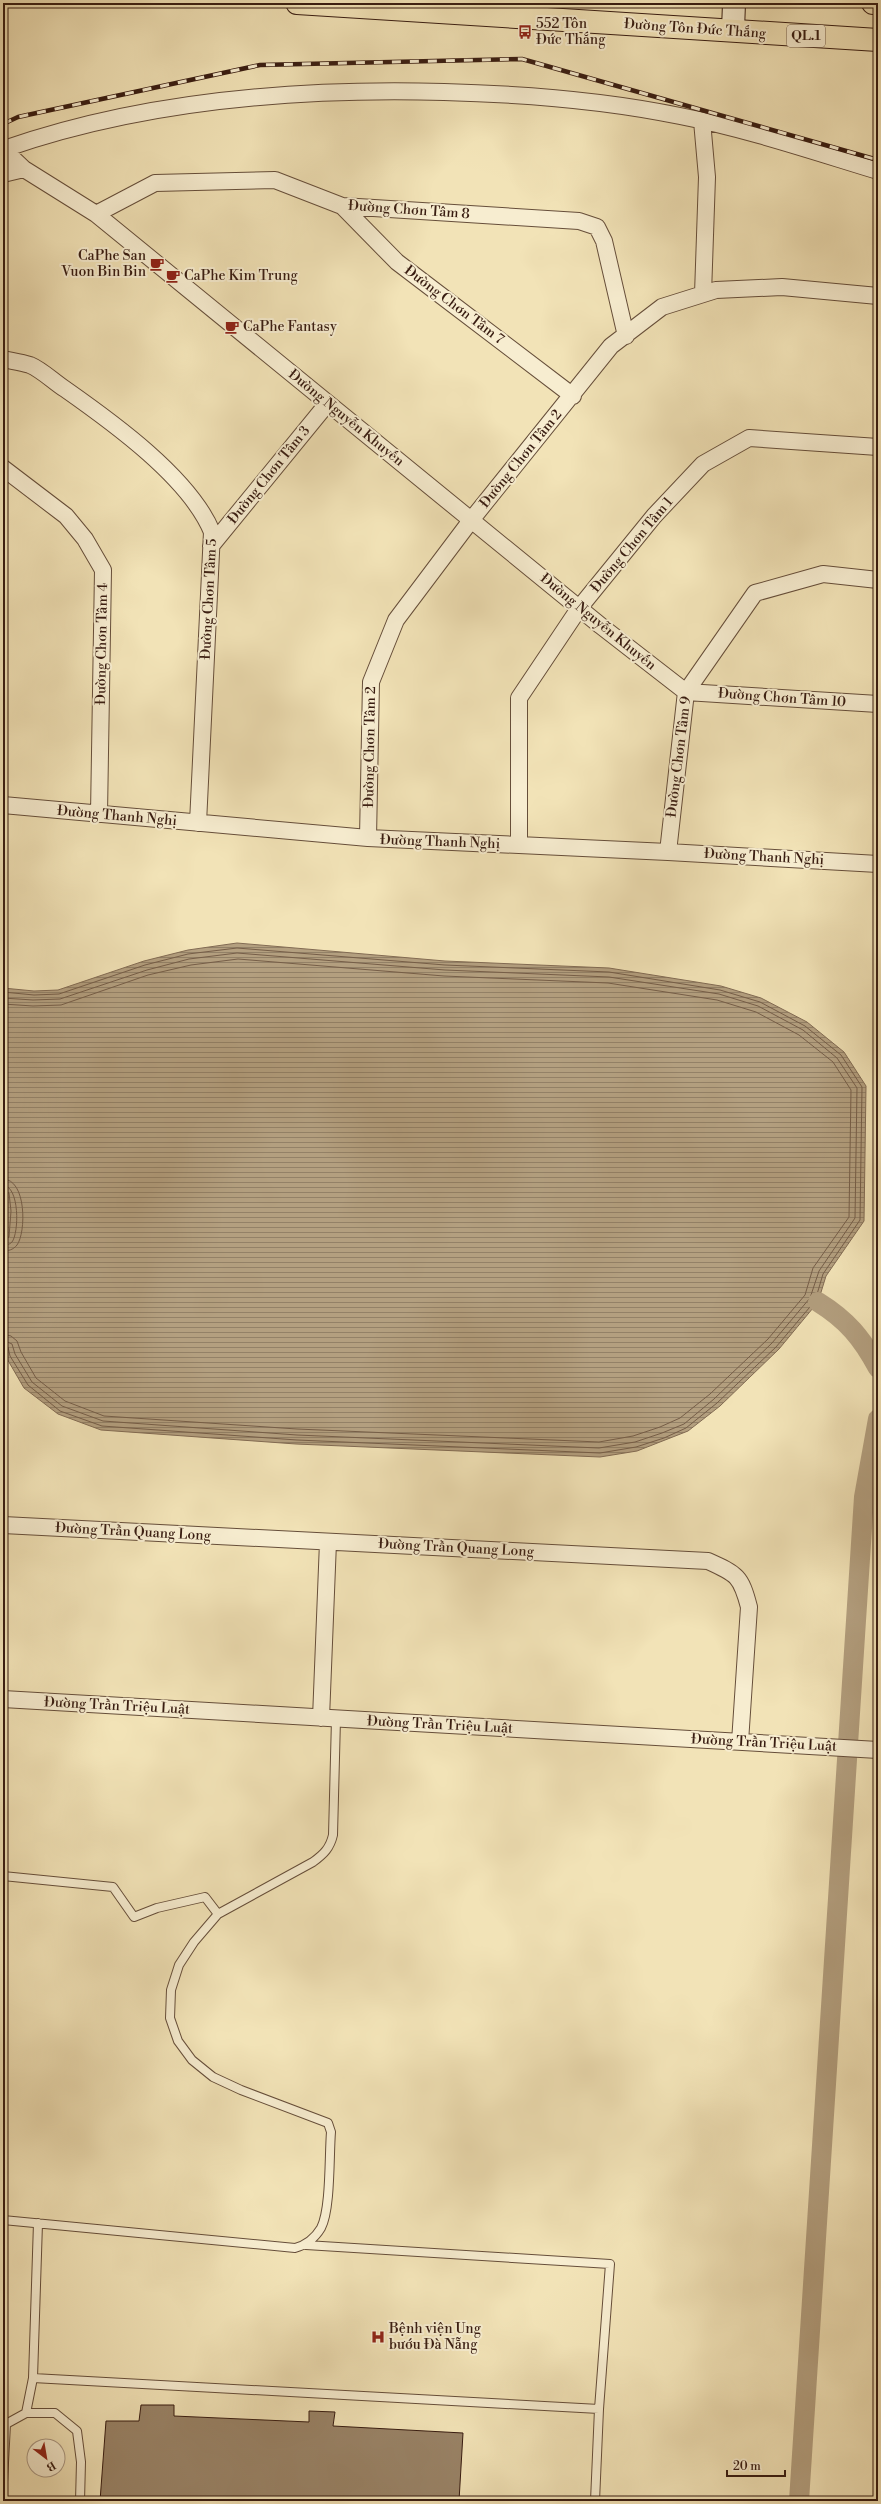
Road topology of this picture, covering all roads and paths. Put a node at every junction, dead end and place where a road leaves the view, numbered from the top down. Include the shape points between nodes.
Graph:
1 (297, 3) edge
2 (734, 3) edge
3 (873, 3) edge
4 (878, 3) edge
5 (733, 30) junction
6 (878, 40) edge
7 (702, 121) junction
8 (3, 149) edge
9 (24, 169) junction
10 (878, 171) edge
11 (3, 174) edge
12 (342, 206) junction
13 (96, 214) junction
14 (703, 294) junction
15 (878, 296) edge
16 (626, 336) junction
17 (3, 359) edge
18 (573, 396) junction
19 (327, 404) junction
20 (878, 447) edge
21 (3, 468) edge
22 (472, 519) junction
23 (211, 546) junction
24 (878, 580) edge
25 (580, 608) junction
26 (686, 692) junction
27 (878, 704) edge
28 (3, 805) edge
29 (99, 814) junction
30 (198, 823) junction
31 (368, 838) junction
32 (518, 845) junction
33 (668, 852) junction
34 (878, 864) edge
35 (3, 1525) edge
36 (328, 1542) junction
37 (3, 1699) edge
38 (328, 1718) junction
39 (740, 1742) junction
40 (878, 1750) edge
41 (3, 1876) edge
42 (218, 1914) junction
43 (3, 2220) edge
44 (38, 2223) junction
45 (306, 2245) junction
46 (33, 2378) junction
47 (599, 2409) junction
48 (26, 2413) junction
49 (3, 2482) edge
50 (80, 2501) edge
51 (595, 2501) edge

1 - 5 highway, Đường Tôn Đức Thắng / QL.1
2 - 5 street
3 - 4 highway
5 - 6 highway, Đường Tôn Đức Thắng / QL.1
7 - 8 street via 566,99 386,90 302,93 213,101 118,117 41,136
7 - 10 street via 815,150
7 - 14 street via 707,177
8 - 9 street, Đường Nguyễn Khuyến
9 - 11 street
9 - 13 street, Đường Nguyễn Khuyến
12 - 13 street, Đường Chơn Tâm 8 via 275,180 155,183
12 - 16 street, Đường Chơn Tâm 8 via 579,221 597,227 604,241
12 - 18 street, Đường Chơn Tâm 7 via 397,262
13 - 19 street, Đường Nguyễn Khuyến
14 - 15 street, Đường Chơn Tâm 2 via 716,290 782,287
14 - 16 street, Đường Chơn Tâm 2 via 662,307
16 - 18 street, Đường Chơn Tâm 2 via 611,346
17 - 23 street, Đường Chơn Tâm 5 via 31,365 135,442 177,482 205,514 212,532
18 - 22 street, Đường Chơn Tâm 2
19 - 22 street, Đường Nguyễn Khuyến
19 - 23 street, Đường Chơn Tâm 3
20 - 25 street, Đường Chơn Tâm 1 via 749,438 703,464 654,516
21 - 29 street, Đường Chơn Tâm 4 via 66,516 85,539 103,570
22 - 25 street, Đường Nguyễn Khuyến
22 - 31 street, Đường Chơn Tâm 2 via 396,620 371,682
23 - 30 street, Đường Chơn Tâm 5
24 - 26 street, Đường Chơn Tâm 9 via 823,574 755,593
25 - 26 street, Đường Nguyễn Khuyến
25 - 32 street, Đường Chơn Tâm 1 via 519,698
26 - 27 street, Đường Chơn Tâm 10
26 - 33 street, Đường Chơn Tâm 9
28 - 29 street, Đường Thanh Nghị
29 - 30 street, Đường Thanh Nghị
30 - 31 street, Đường Thanh Nghị
31 - 32 street, Đường Thanh Nghị
32 - 33 street, Đường Thanh Nghị
33 - 34 street, Đường Thanh Nghị
35 - 36 street, Đường Trần Quang Long
36 - 38 street
36 - 39 street, Đường Trần Quang Long via 708,1561 734,1572 744,1588 749,1607
37 - 38 street, Đường Trần Triệu Luật
38 - 39 street, Đường Trần Triệu Luật
38 - 42 lane via 333,1835 330,1846 313,1862
39 - 40 street, Đường Trần Triệu Luật
41 - 42 lane via 113,1887 134,1917 157,1908 205,1897
42 - 45 lane via 194,1942 179,1965 171,1990 170,2018 178,2041 192,2060 213,2077 324,2121 330,2127 325,2214 321,2228
43 - 44 lane
44 - 45 lane via 295,2248
44 - 46 lane
45 - 47 lane via 610,2264
46 - 47 lane
46 - 48 lane
47 - 51 lane
48 - 49 lane via 6,2424
48 - 50 lane via 55,2413 76,2431 81,2462

